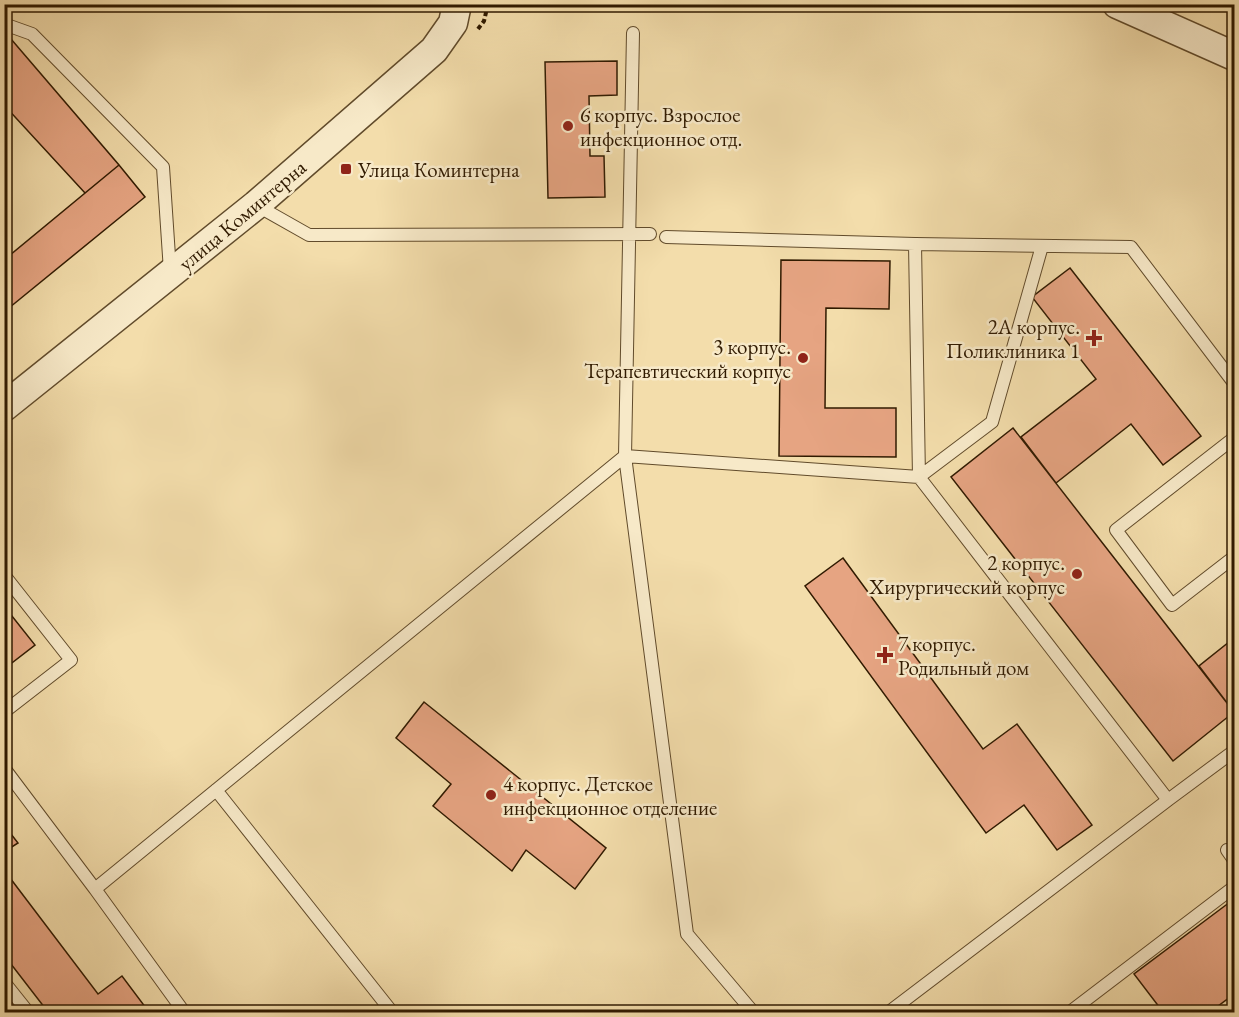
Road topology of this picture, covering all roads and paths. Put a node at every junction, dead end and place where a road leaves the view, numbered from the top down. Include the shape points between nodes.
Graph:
1 (457, 4) edge
2 (1117, 4) edge
3 (4, 24) edge
4 (633, 33) dead end
5 (1234, 56) edge
6 (265, 214) junction
7 (628, 234) junction
8 (650, 234) dead end
9 (666, 237) dead end
10 (915, 244) junction
11 (1042, 246) junction
12 (176, 276) junction
13 (1234, 382) edge
14 (4, 407) edge
15 (1234, 438) edge
16 (625, 456) junction
17 (919, 477) junction
18 (1234, 557) edge
19 (4, 575) edge
20 (4, 712) edge
21 (1234, 751) edge
22 (5, 771) edge
23 (216, 790) junction
24 (1168, 800) junction
25 (1234, 887) edge
26 (95, 889) junction
27 (4, 982) edge
28 (28, 1012) edge
29 (184, 1012) edge
30 (392, 1012) edge
31 (753, 1012) edge
32 (889, 1012) edge
33 (1070, 1012) edge

1 - 6 street, улица Коминтерна via 453,23 434,50
2 - 5 street
3 - 12 lane via 32,34 163,167
4 - 7 lane
6 - 7 lane via 309,235
6 - 12 street, улица Коминтерна
7 - 8 lane
7 - 16 lane
9 - 10 lane
10 - 11 lane
10 - 17 lane
11 - 13 lane via 1131,248
11 - 17 lane via 992,422
12 - 14 street, улица Коминтерна
15 - 18 lane via 1116,530 1172,605
16 - 17 lane
16 - 23 lane
16 - 31 lane via 687,934
17 - 24 lane
19 - 20 lane via 70,660
21 - 24 lane
22 - 26 lane
23 - 26 lane
23 - 30 lane
24 - 32 lane
25 - 33 lane
26 - 29 lane
27 - 28 lane

